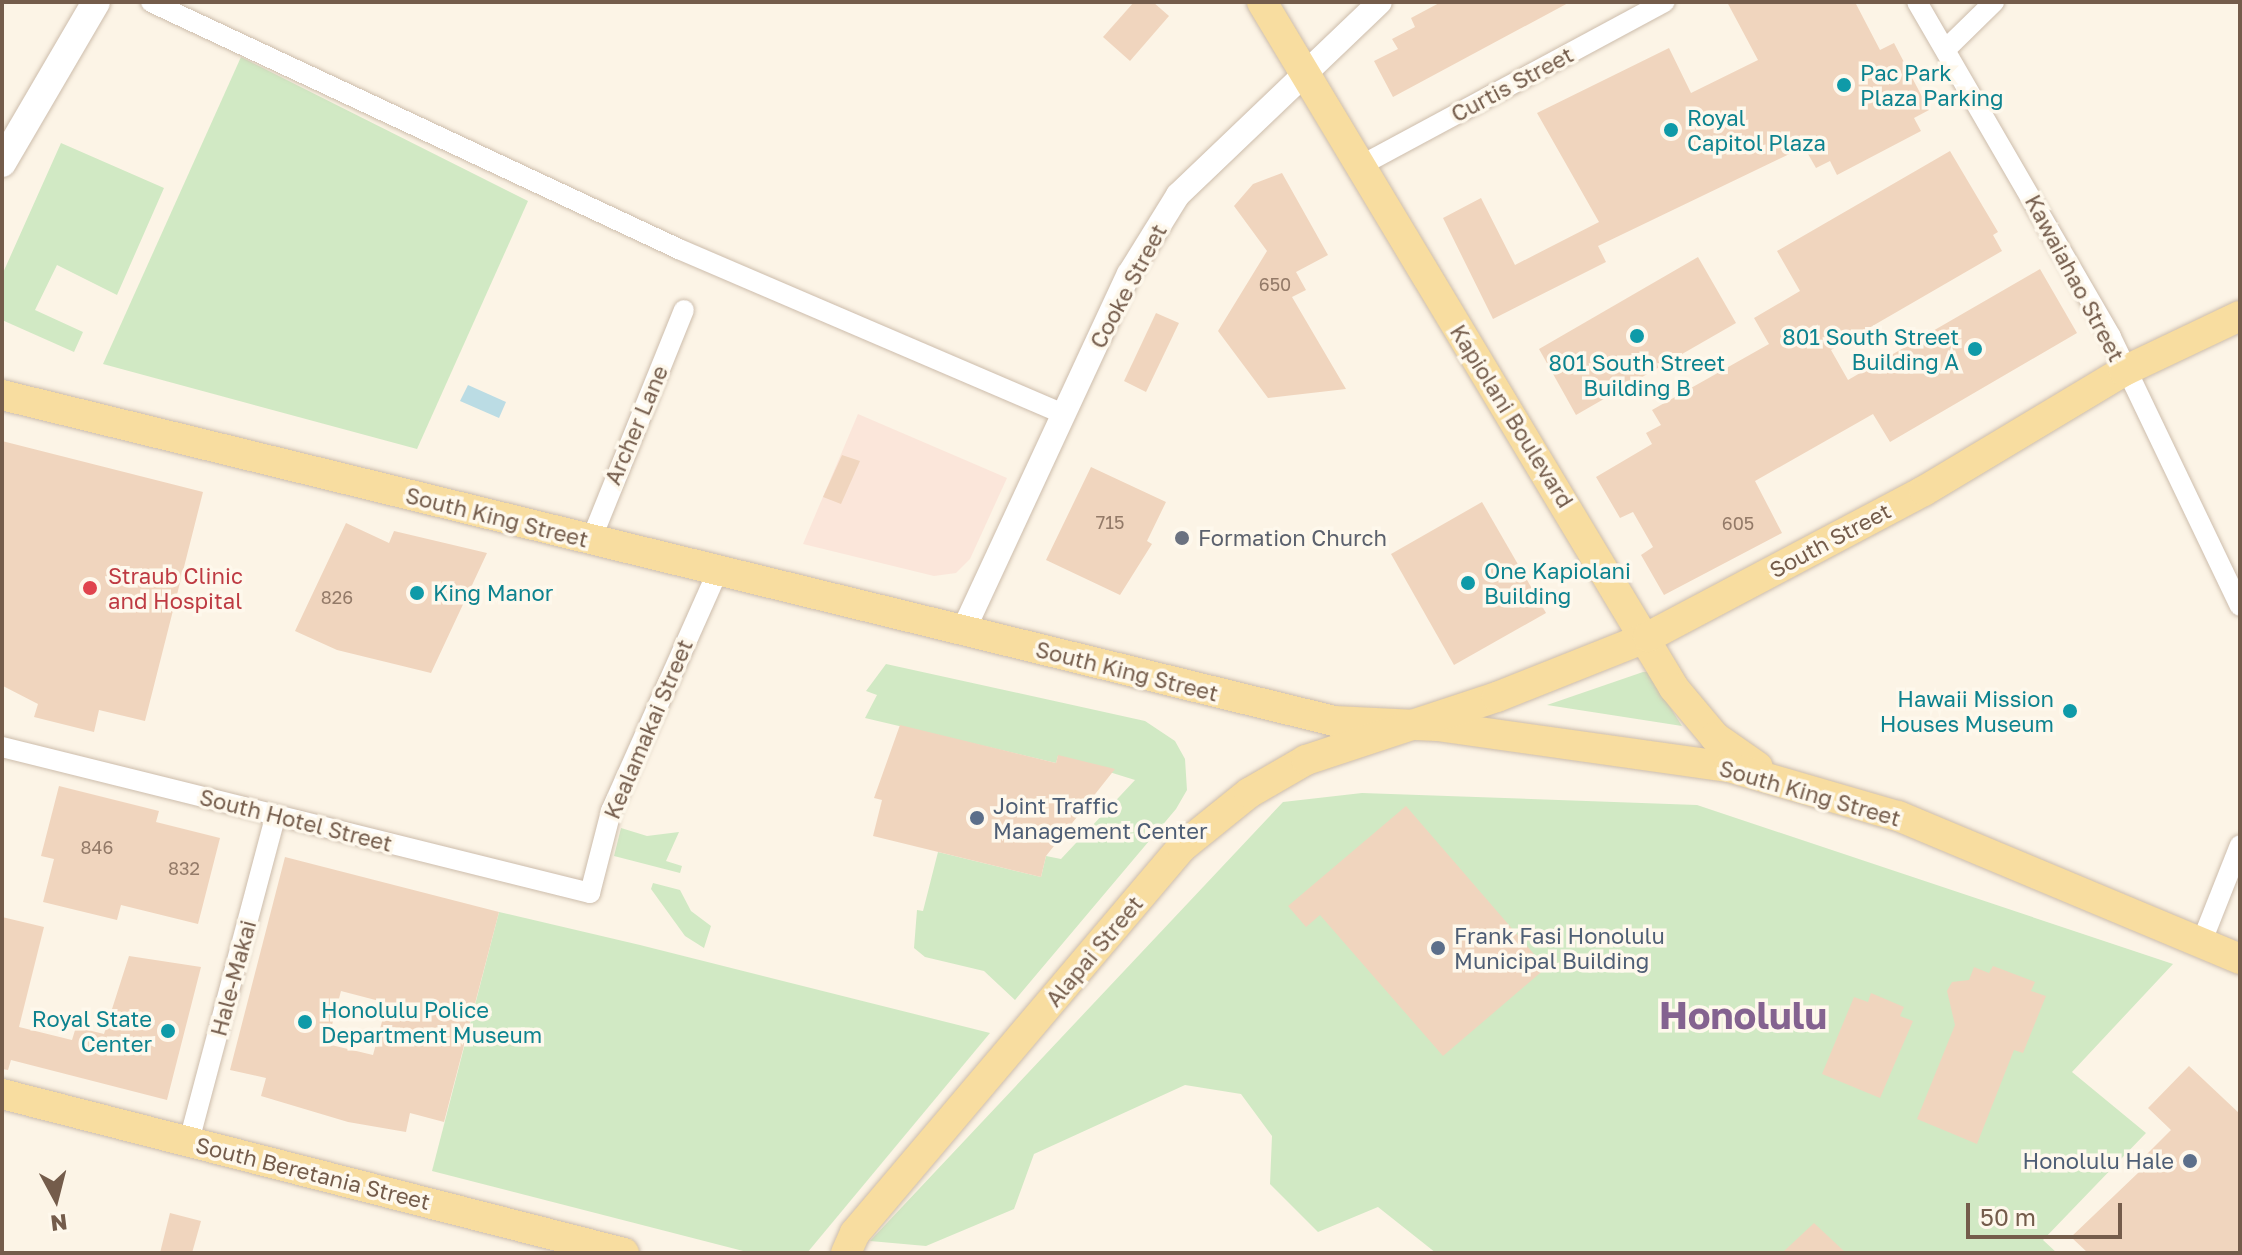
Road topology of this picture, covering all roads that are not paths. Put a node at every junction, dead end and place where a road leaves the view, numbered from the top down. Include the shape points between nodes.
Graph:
1 (96, 2) edge
2 (151, 2) edge
3 (1380, 2) edge
4 (1665, 2) edge
5 (1917, 2) edge
6 (1994, 2) edge
7 (1259, 5) edge
8 (1947, 48) junction
9 (1308, 74) junction
10 (2, 163) edge
11 (1360, 166) junction
12 (684, 310) dead end
13 (2240, 316) edge
14 (2124, 371) junction
15 (2, 395) edge
16 (1063, 414) junction
17 (591, 540) junction
18 (718, 571) junction
19 (2240, 606) edge
20 (963, 631) junction
21 (1648, 637) junction
22 (1403, 727) junction
23 (2, 747) edge
24 (1804, 786) junction
25 (276, 815) junction
26 (2240, 845) edge
27 (590, 893) joint
28 (2202, 941) junction
29 (2240, 959) edge
30 (2, 1094) edge
31 (189, 1141) junction
32 (845, 1246) edge
33 (624, 1253) edge

1 - 10 main road
2 - 16 street via 681,250 932,352
3 - 9 street, Cooke Street
4 - 11 street, Curtis Street
5 - 8 street, Kawaiahao Street
6 - 8 street
7 - 9 main road, Kapiolani Boulevard
8 - 14 street, Kawaiahao Street via 2111,337
9 - 11 main road, Kapiolani Boulevard
9 - 16 street, Cooke Street via 1178,195 1129,274
11 - 21 main road, Kapiolani Boulevard
12 - 17 street, Archer Lane
13 - 14 main road, South Street
14 - 19 street, Kawaiahao Street
14 - 21 main road, South Street via 1924,491
15 - 17 main road, South King Street
16 - 20 street, Cooke Street
17 - 18 main road, South King Street
18 - 20 main road, South King Street
18 - 27 street, Kealamakai Street via 611,811
20 - 22 main road, South King Street via 1323,719
21 - 22 main road, South Street
21 - 24 main road, Kapiolani Boulevard via 1674,688 1707,730 1750,764
22 - 24 main road, South King Street via 1437,726 1729,767
22 - 32 main road, Alapai Street via 1306,760 1220,813 1182,847
23 - 25 street, South Hotel Street
24 - 28 main road, South King Street via 1898,816
25 - 27 street, South Hotel Street
25 - 31 street, Hale-Makai
26 - 28 street
28 - 29 main road, South King Street
30 - 31 main road, South Beretania Street
31 - 33 main road, South Beretania Street

